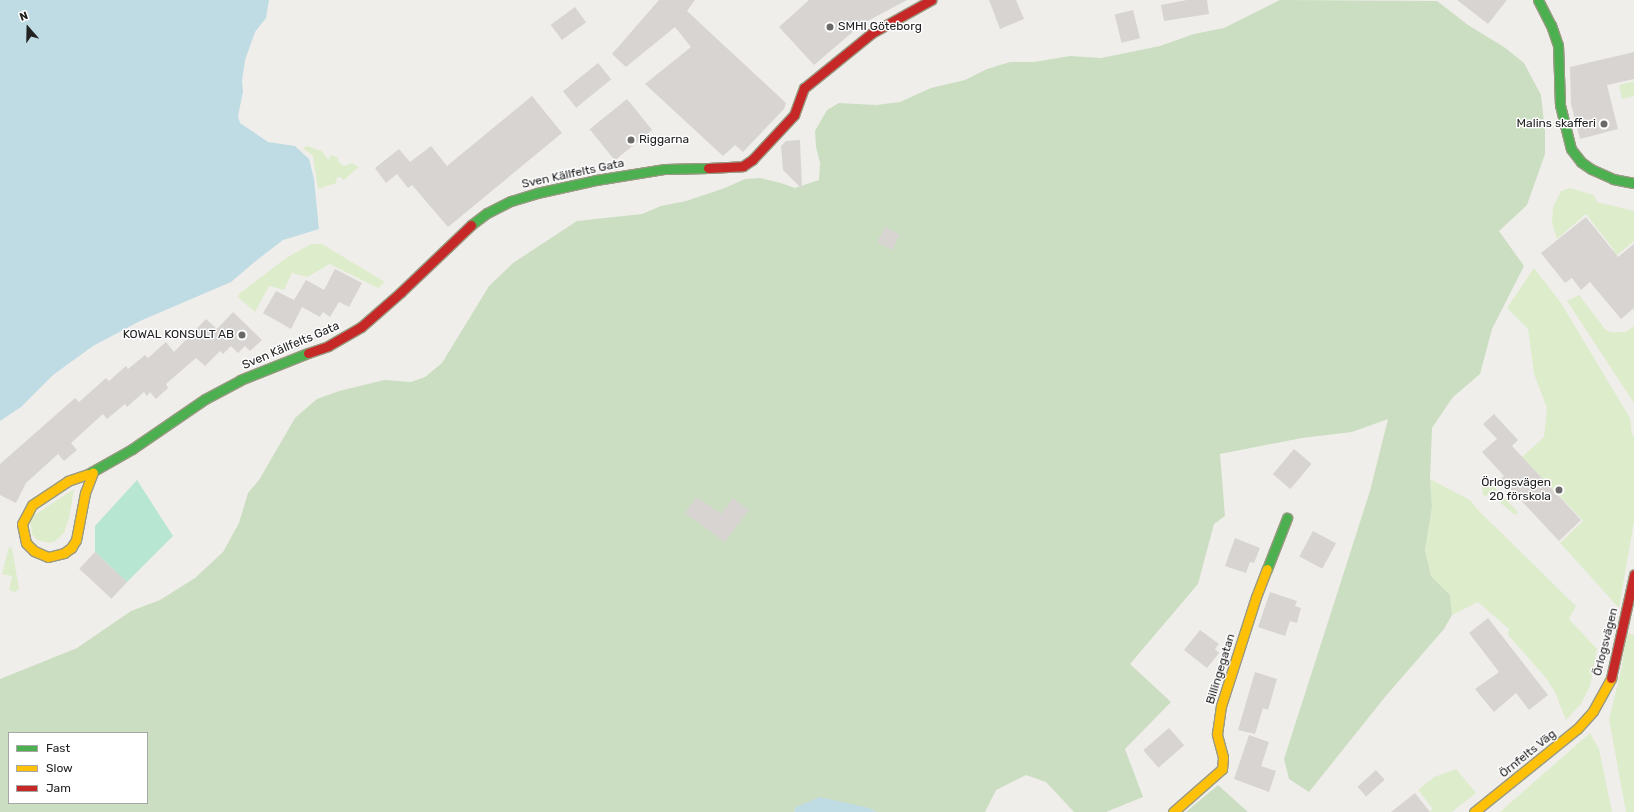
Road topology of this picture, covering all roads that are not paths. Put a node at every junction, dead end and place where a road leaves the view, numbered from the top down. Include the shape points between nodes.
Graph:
1 (931, 0) edge
2 (1538, 0) edge
3 (1634, 182) edge
4 (93, 472) junction
5 (1287, 518) dead end
6 (1634, 575) edge
7 (1593, 711) joint
8 (1173, 812) edge
9 (1474, 812) edge

1 - 4 street, Sven Källfelts Gata via 872,33 804,88 794,114 752,160 743,166 665,168 537,192 511,201 487,213 465,230 401,292 351,334 328,346 269,367 205,399 132,449
2 - 3 street via 1558,45 1560,105 1571,149 1581,162 1591,169 1608,177
4 - 4 street, Sven Källfelts Gata via 85,493 76,540 71,548 64,553 48,557 34,552 26,543 22,524 32,505 68,481
5 - 8 street, Billingegatan via 1256,597 1221,706 1217,734 1224,757 1222,769
6 - 7 street, Örlogsvägen via 1613,670
7 - 9 street, Örnfelts Väg via 1577,729

